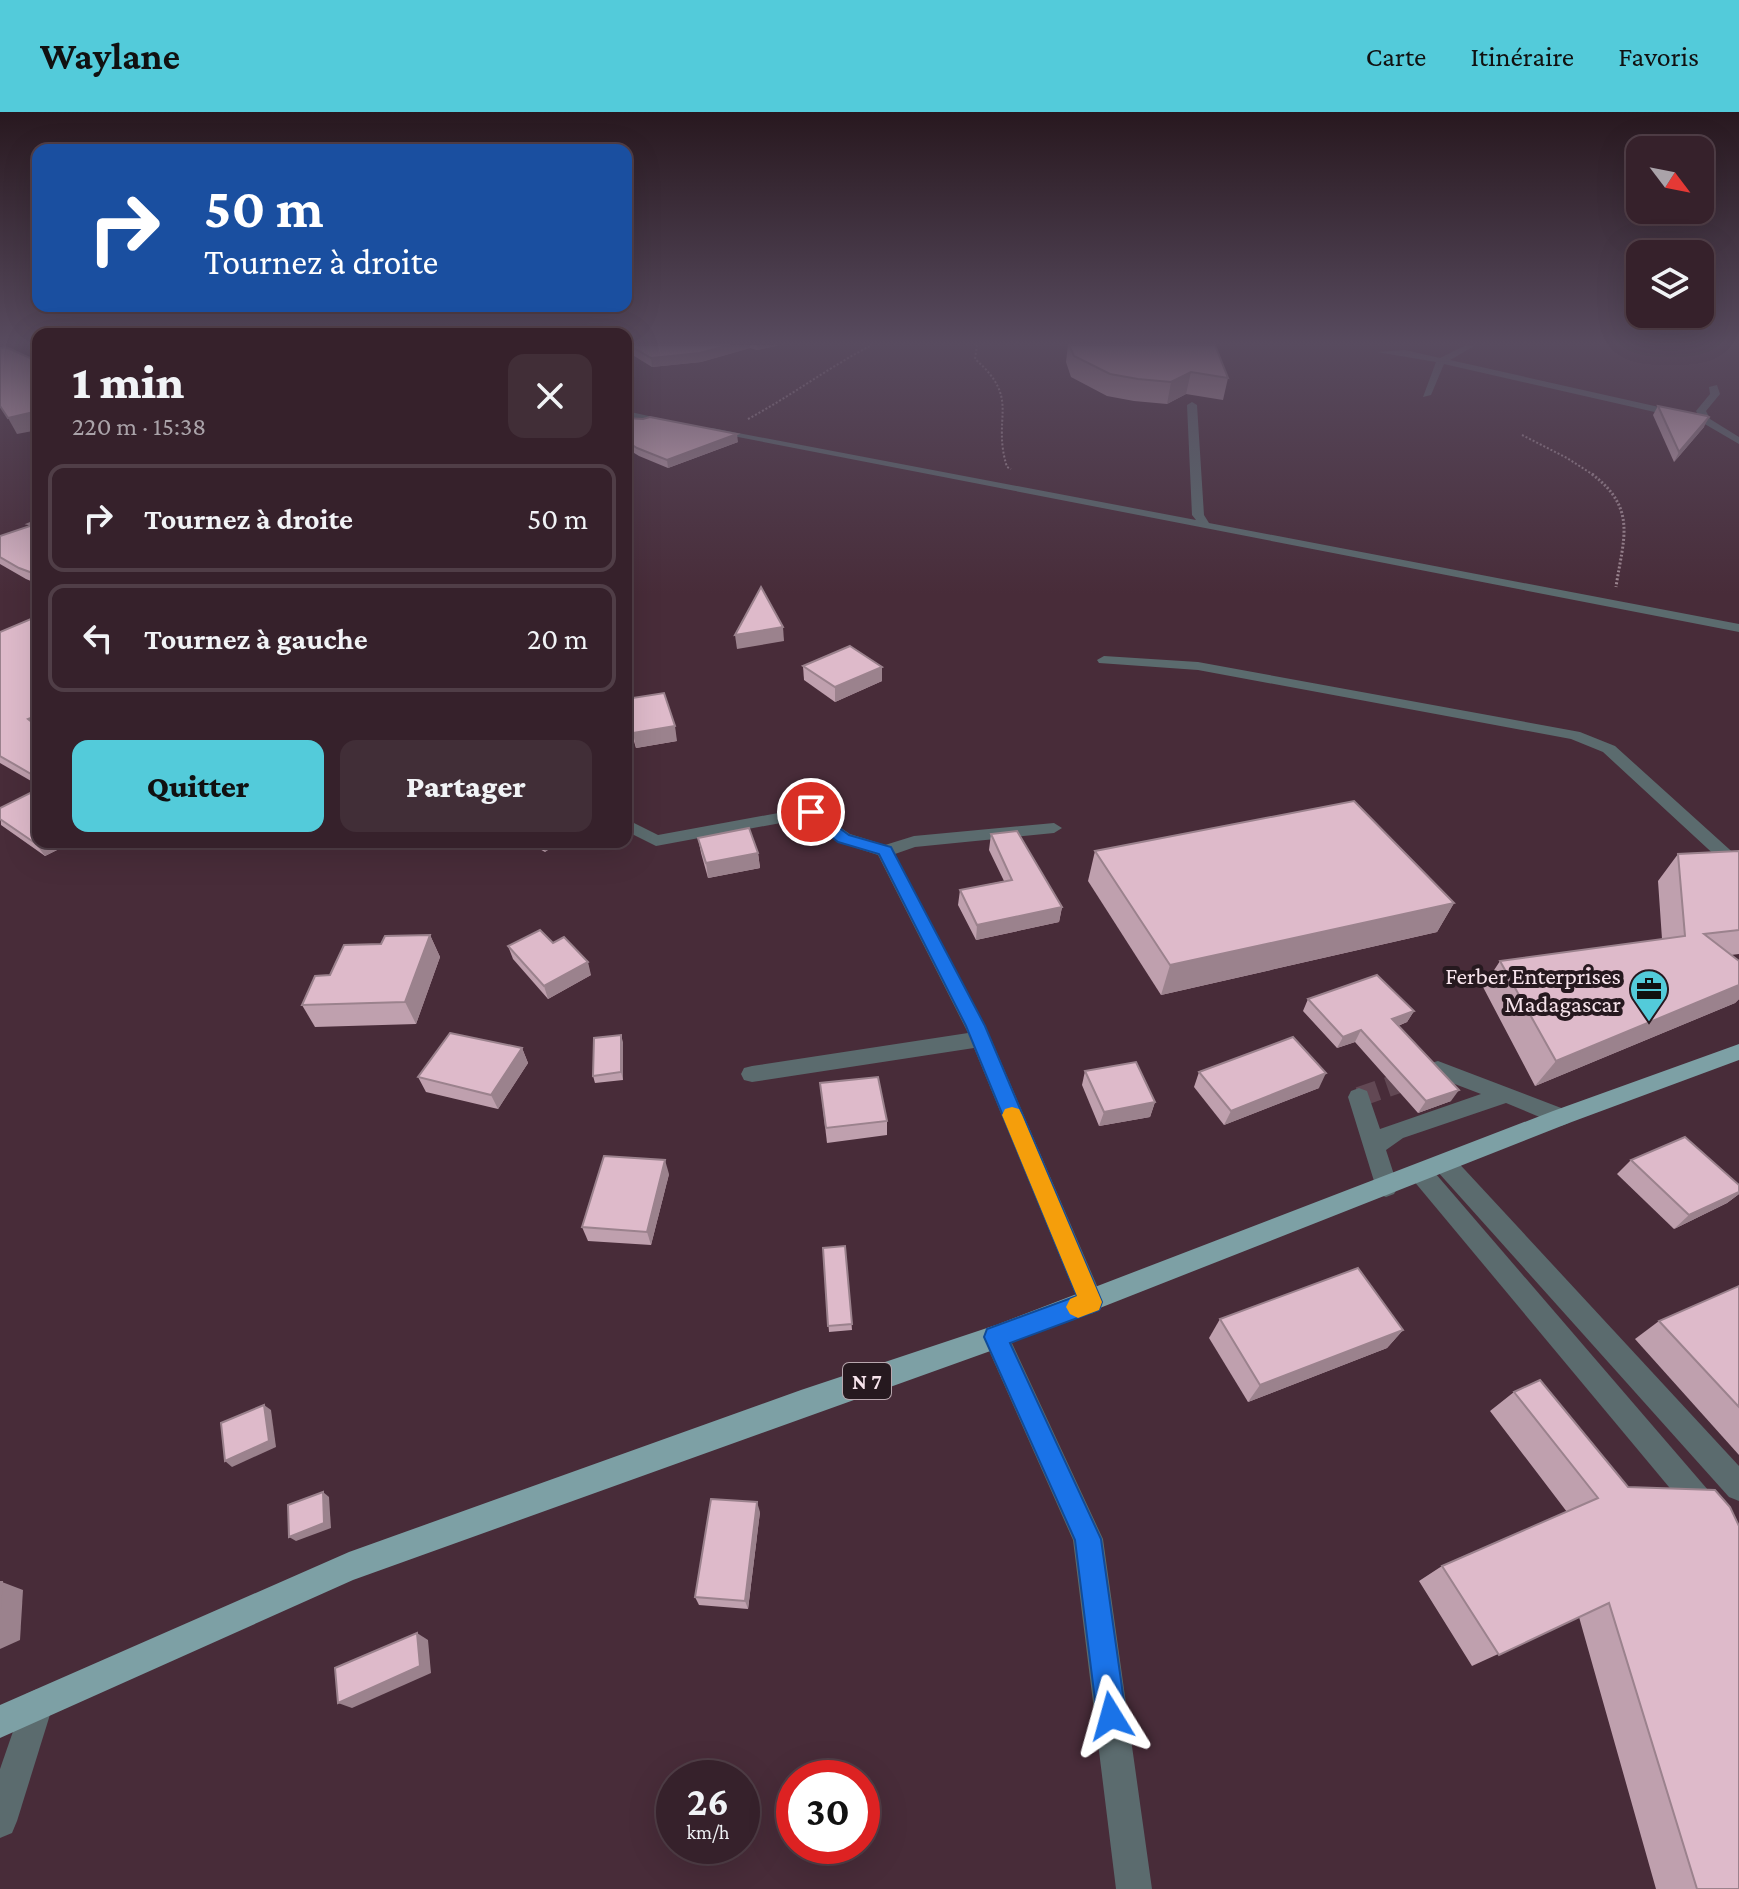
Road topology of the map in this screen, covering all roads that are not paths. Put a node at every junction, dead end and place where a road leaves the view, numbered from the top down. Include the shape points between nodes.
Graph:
1 (697, 428) edge
2 (1193, 428) edge
3 (1715, 428) edge
4 (1739, 441) edge
5 (1204, 524) junction
6 (1739, 628) edge
7 (1104, 660) dead end
8 (632, 827) edge
9 (1054, 828) dead end
10 (885, 851) junction
11 (1739, 868) edge
12 (981, 1039) junction
13 (1739, 1052) edge
14 (1438, 1069) tunnel mouth
15 (752, 1074) dead end
16 (1507, 1094) junction
17 (1359, 1097) dead end
18 (1561, 1117) junction
19 (1374, 1146) junction
20 (1433, 1168) junction
21 (1386, 1187) junction
22 (1091, 1302) junction
23 (996, 1337) junction
24 (1739, 1487) edge
25 (1739, 1549) edge
26 (37, 1705) junction
27 (0, 1722) edge
28 (0, 1821) edge
29 (1134, 1889) edge

1 - 5 street
2 - 5 street via 1198,515
3 - 4 street
5 - 6 street
7 - 11 street via 1198,666 1575,735 1609,749
8 - 10 street via 656,841 811,812 844,838
9 - 10 street via 914,842
10 - 12 street
12 - 15 street
12 - 22 street
13 - 18 main road, N 7
14 - 16 street
16 - 18 street
16 - 19 street via 1395,1131
17 - 19 street
18 - 20 main road, N 7
19 - 21 street
20 - 21 main road, N 7
20 - 24 street
20 - 25 street
21 - 22 main road, N 7
22 - 23 main road, N 7
23 - 26 main road, N 7 via 349,1567
23 - 29 street via 1088,1539
26 - 27 main road, N 7
26 - 28 street

